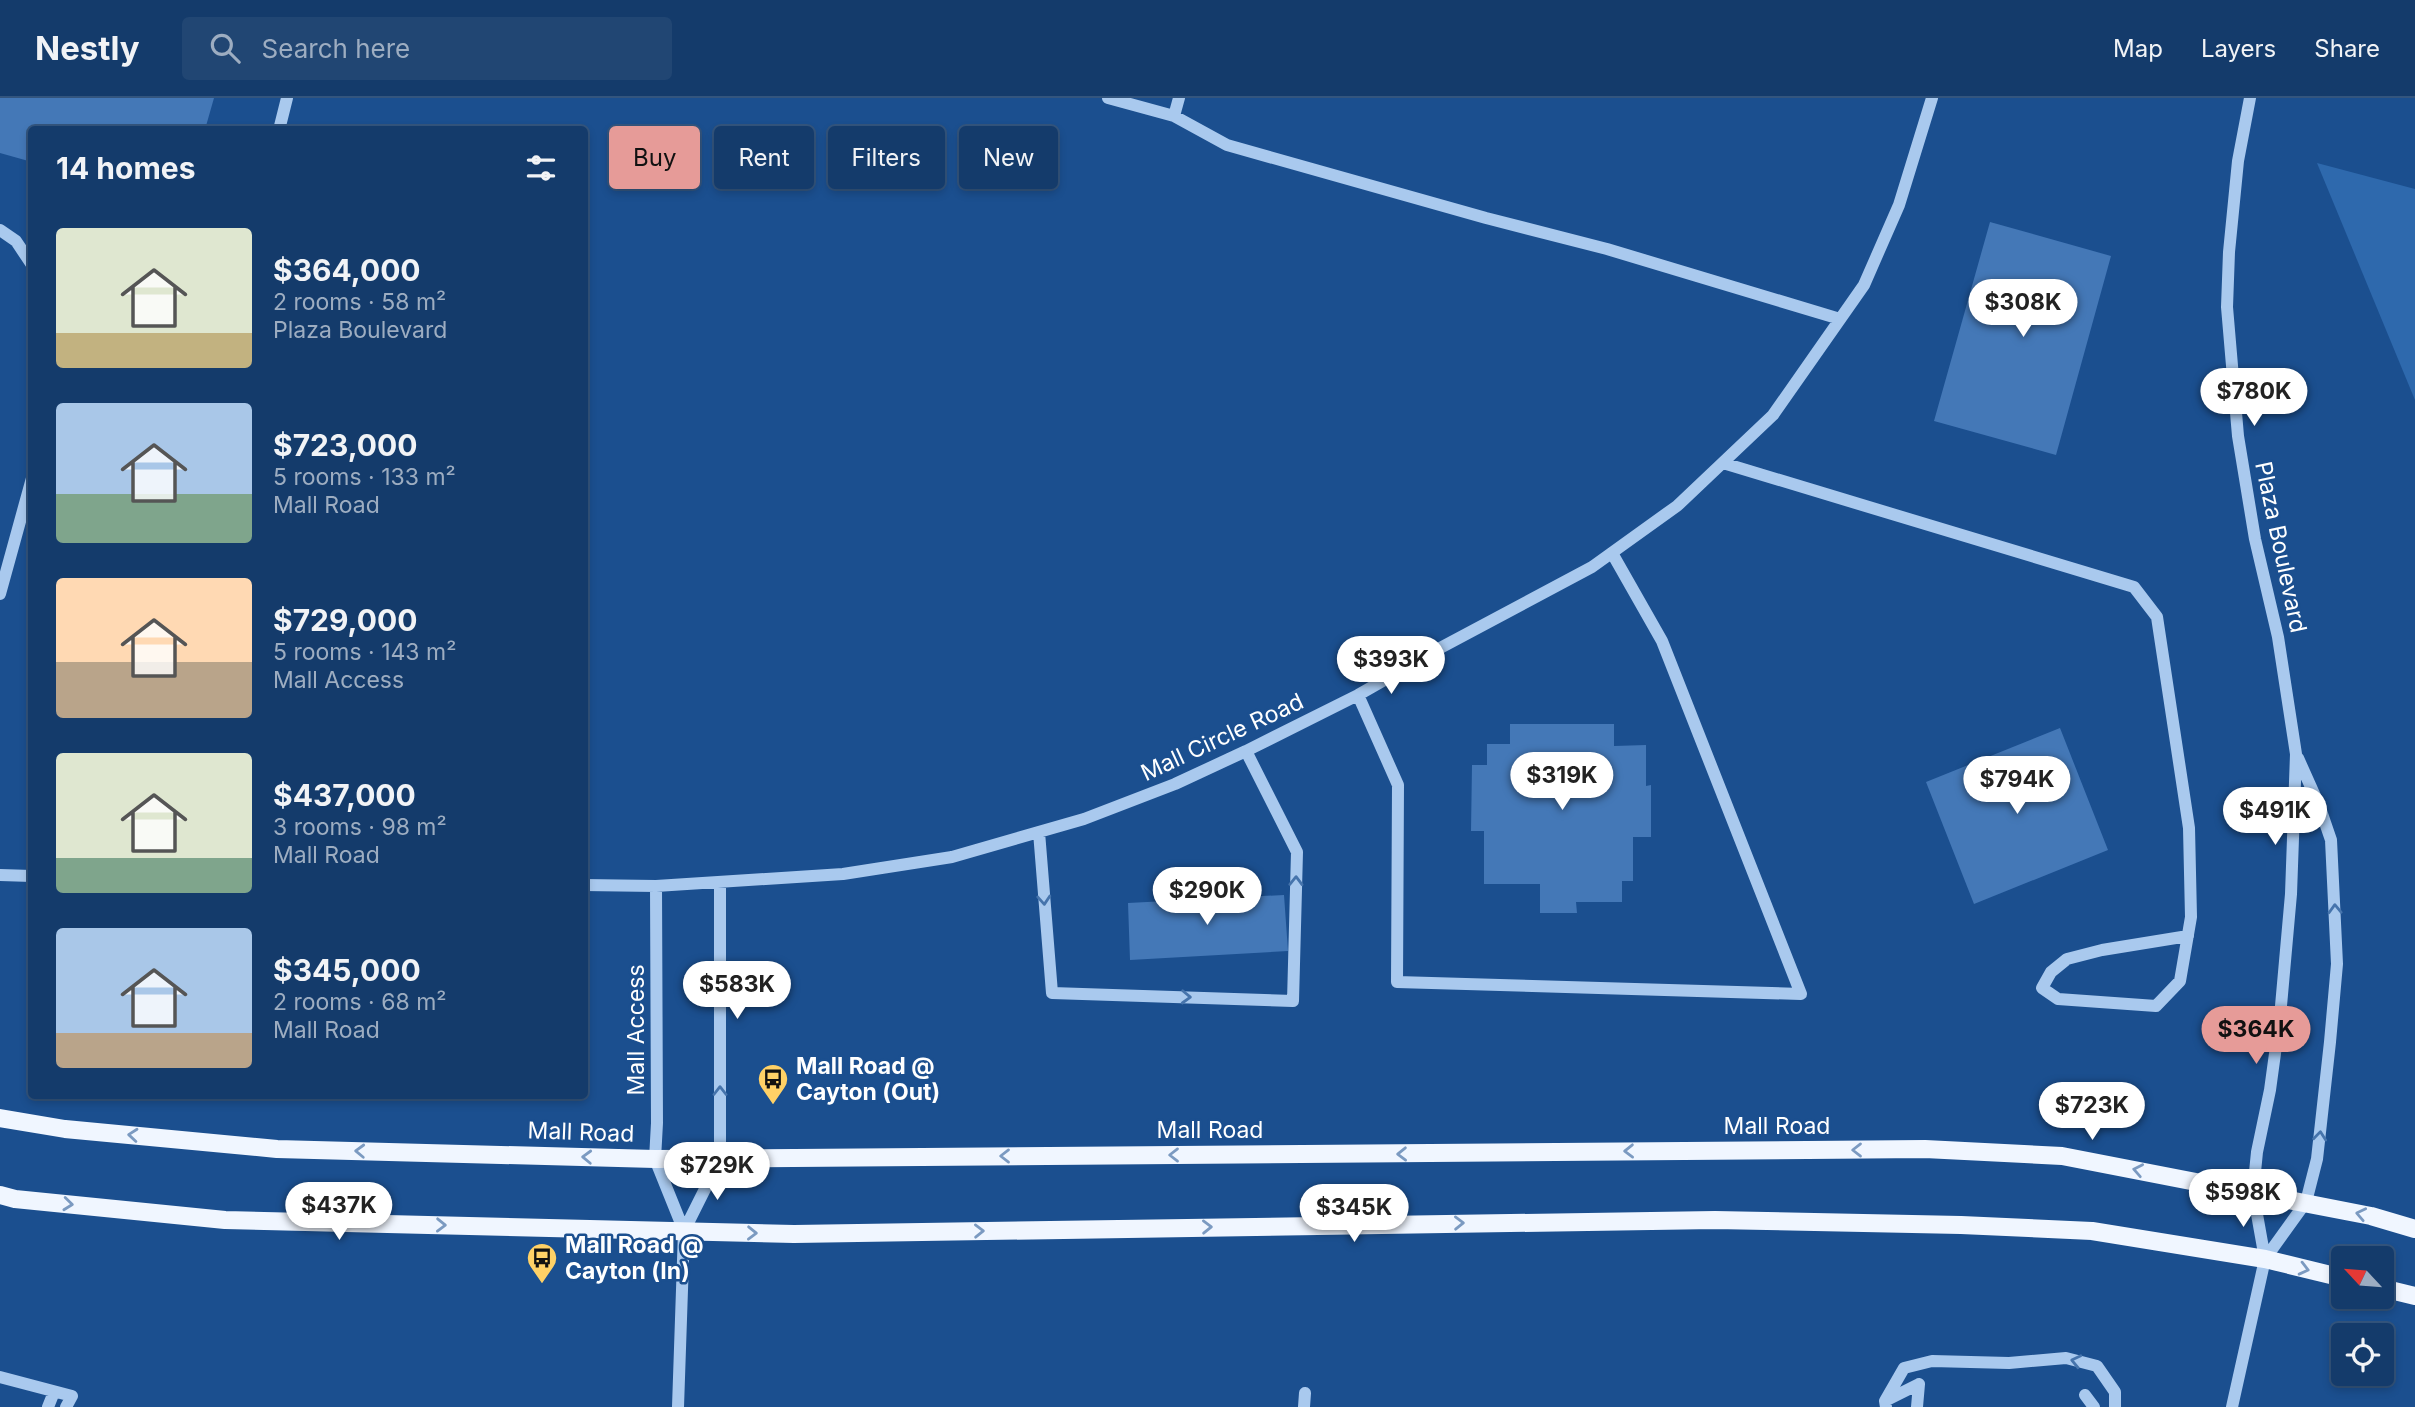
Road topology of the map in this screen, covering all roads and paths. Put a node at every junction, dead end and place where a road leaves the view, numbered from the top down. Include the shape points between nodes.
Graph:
1 (287, 98) edge
2 (1108, 98) edge
3 (1179, 98) edge
4 (1932, 98) edge
5 (2250, 98) edge
6 (1174, 116) junction
7 (280, 126) edge
8 (0, 230) edge
9 (28, 259) edge
10 (1840, 319) junction
11 (1723, 463) junction
12 (28, 492) edge
13 (1612, 553) junction
14 (0, 594) edge
15 (1358, 695) junction
16 (1246, 751) junction
17 (2296, 754) junction
18 (1039, 832) junction
19 (0, 875) edge
20 (28, 876) edge
21 (720, 883) junction
22 (588, 885) edge
23 (656, 886) junction
24 (2188, 936) junction
25 (0, 1118) edge
26 (655, 1159) junction
27 (720, 1159) junction
28 (2253, 1192) junction
29 (0, 1195) edge
30 (2306, 1202) junction
31 (2415, 1229) edge
32 (684, 1231) junction
33 (2265, 1259) junction
34 (2331, 1275) edge
35 (2394, 1291) edge
36 (2415, 1296) edge
37 (0, 1377) edge
38 (54, 1392) junction
39 (1305, 1393) dead end
40 (69, 1401) edge
41 (2086, 1401) edge
42 (1886, 1404) edge
43 (48, 1407) edge
44 (678, 1407) edge
45 (1304, 1407) edge
46 (1917, 1407) edge
47 (2094, 1407) edge
48 (2115, 1407) edge
49 (2232, 1407) edge

1 - 7 street
2 - 6 street
3 - 6 street
4 - 10 street, Mall Circle Road via 1899,205 1864,285
5 - 17 street, Plaza Boulevard via 2238,161 2227,307 2238,436
6 - 10 street via 1227,145
8 - 9 street via 16,241
10 - 11 street, Mall Circle Road via 1773,415
11 - 13 street, Mall Circle Road via 1677,506
11 - 24 street via 2134,587 2157,617 2189,828
12 - 14 street
13 - 15 street, Mall Circle Road
13 - 15 street via 1662,641 1801,995 1397,982 1398,785
15 - 16 street, Mall Circle Road
16 - 18 street, Mall Circle Road via 1175,784
18 -> 16 street via 1052,993 1293,1001 1297,852
17 - 28 street, Plaza Boulevard via 2291,894 2280,1017
30 -> 17 street, Plaza Boulevard via 2317,1159 2337,964 2331,839
18 - 21 street, Mall Circle Road via 952,858 843,874
19 - 20 street
21 - 23 street, Mall Circle Road
27 -> 21 street
22 - 23 street, Mall Circle Road
23 - 26 street, Mall Access
24 - 24 street via 2180,981 2156,1006 2058,999 2042,988 2050,972 2067,959
26 -> 25 main road, Mall Road via 277,1149 65,1129
26 - 27 main road, Mall Road
26 - 32 street, Mall Access
28 -> 27 main road, Mall Road via 2063,1156 1925,1149
27 - 32 street
28 - 30 main road, Mall Road
28 - 33 street, Plaza Boulevard
29 -> 32 main road via 225,1220
31 -> 30 main road, Mall Road
30 - 33 street, Plaza Boulevard
32 -> 33 main road via 794,1234 1728,1220 1961,1224 2092,1231
32 - 44 street
33 -> 34 main road
33 - 49 street, Plaza Boulevard
35 - 36 main road
37 - 38 street
38 - 40 street
38 - 43 street
39 - 45 street
41 - 47 street
42 - 46 street via 1919,1384
48 -> 42 street via 2115,1392 2097,1366 2067,1358 2008,1363 1932,1361 1904,1368

